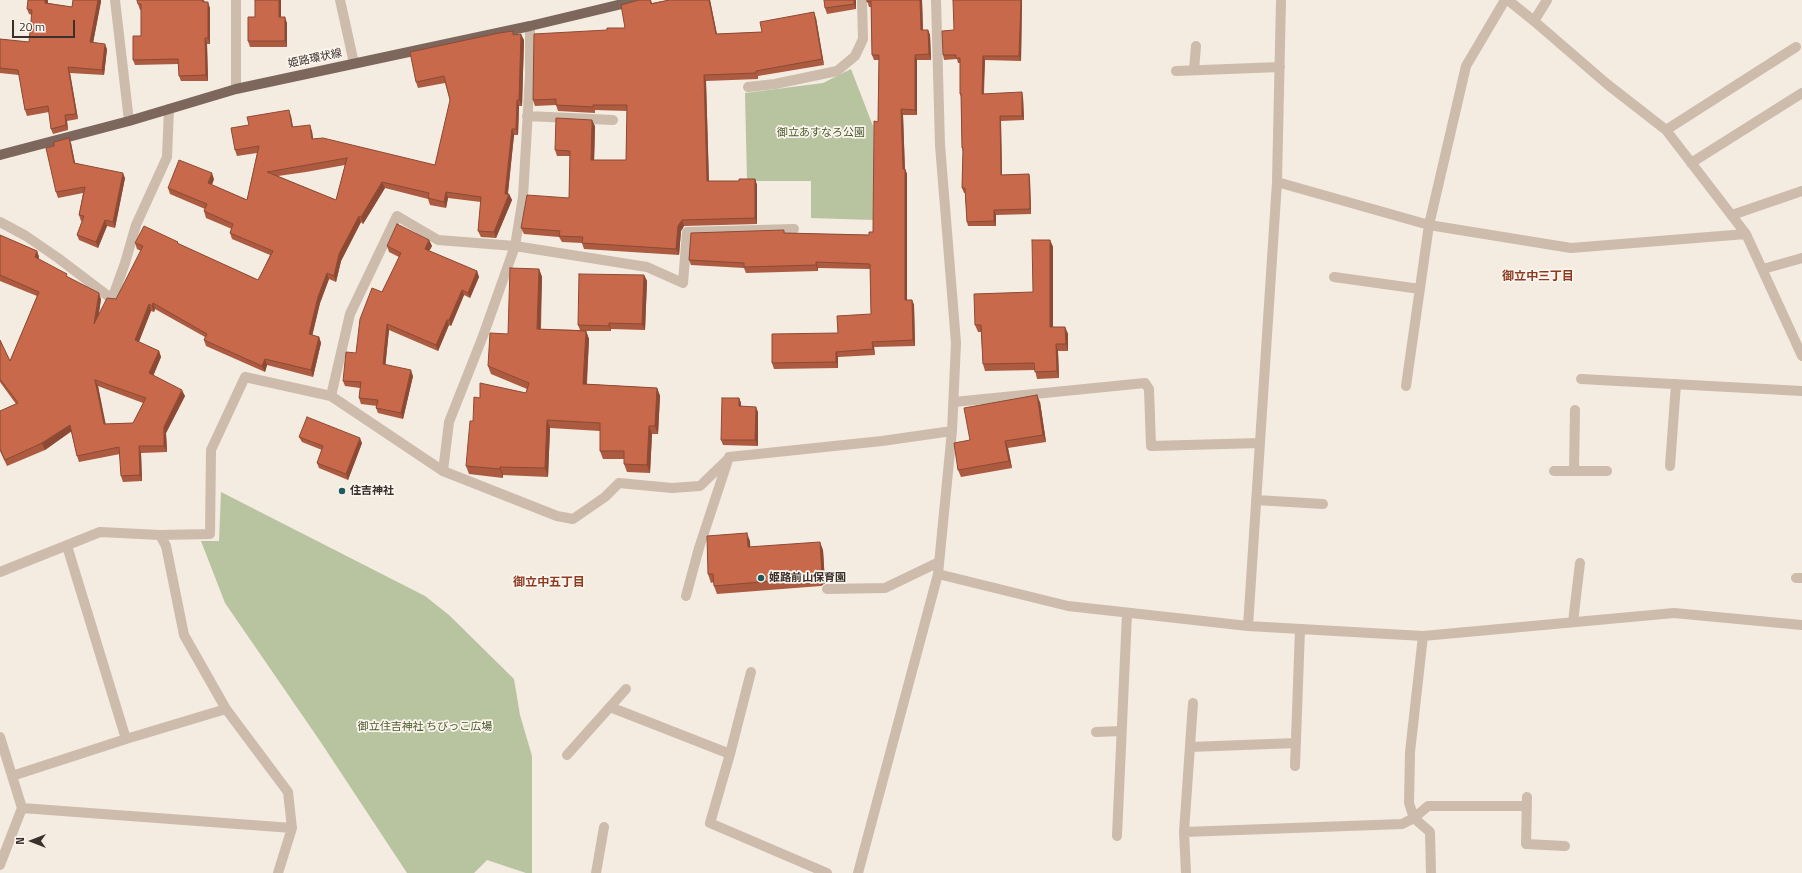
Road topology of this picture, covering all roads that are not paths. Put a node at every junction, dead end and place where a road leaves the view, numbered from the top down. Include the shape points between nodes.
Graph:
1 (115, 0) edge
2 (236, 0) edge
3 (340, 0) edge
4 (639, 0) edge
5 (862, 0) edge
6 (936, 0) edge
7 (1281, 0) edge
8 (1507, 0) edge
9 (1547, 0) edge
10 (1534, 21) junction
11 (530, 26) junction
12 (1196, 46) dead end
13 (1796, 47) dead end
14 (354, 63) junction
15 (1280, 67) junction
16 (1194, 70) junction
17 (1176, 71) dead end
18 (748, 87) dead end
19 (236, 89) junction
20 (1802, 93) edge
21 (169, 109) junction
22 (527, 116) junction
23 (613, 120) dead end
24 (130, 121) junction
25 (1666, 130) junction
26 (0, 155) edge
27 (1691, 163) junction
28 (1277, 182) junction
29 (1802, 191) edge
30 (1732, 215) junction
31 (0, 222) edge
32 (1429, 225) junction
33 (794, 229) dead end
34 (1746, 234) junction
35 (515, 246) junction
36 (1802, 258) edge
37 (1763, 269) junction
38 (1334, 277) dead end
39 (1420, 289) junction
40 (1802, 356) edge
41 (1580, 379) dead end
42 (1676, 384) junction
43 (1406, 386) dead end
44 (1802, 391) edge
45 (331, 396) junction
46 (954, 402) junction
47 (1575, 410) dead end
48 (952, 431) junction
49 (1260, 443) junction
50 (729, 457) junction
51 (1670, 466) dead end
52 (443, 470) junction
53 (1554, 471) dead end
54 (1574, 471) junction
55 (1607, 471) dead end
56 (1256, 500) junction
57 (1323, 504) dead end
58 (160, 535) junction
59 (67, 546) junction
60 (939, 562) junction
61 (1580, 563) dead end
62 (0, 572) edge
63 (938, 574) junction
64 (827, 588) dead end
65 (686, 596) dead end
66 (1127, 613) junction
67 (1573, 622) junction
68 (1802, 625) edge
69 (1248, 626) junction
70 (1300, 629) junction
71 (1423, 636) junction
72 (751, 672) dead end
73 (626, 689) dead end
74 (1193, 703) dead end
75 (610, 707) junction
76 (226, 709) junction
77 (1121, 731) junction
78 (1096, 732) dead end
79 (0, 737) edge
80 (126, 739) junction
81 (1296, 743) junction
82 (1190, 747) junction
83 (730, 754) junction
84 (567, 755) dead end
85 (1295, 766) dead end
86 (12, 776) junction
87 (22, 808) junction
88 (1414, 818) junction
89 (604, 827) dead end
90 (292, 828) junction
91 (1184, 832) junction
92 (1116, 836) dead end
93 (1564, 846) dead end
94 (0, 865) edge
95 (278, 873) edge
96 (596, 873) edge
97 (827, 873) edge
98 (858, 873) edge
99 (1186, 873) edge
100 (1431, 873) edge

1 - 24 street
2 - 19 street
3 - 14 street
4 - 11 main road, 姫路環状線
5 - 18 street via 863,39 855,56 838,71
6 - 46 street via 940,145 956,343
7 - 15 street
8 - 10 street
8 - 32 street via 1466,66
9 - 10 street
10 - 25 street via 1607,84
11 - 14 main road, 姫路環状線
11 - 22 street
12 - 16 street
13 - 25 street
14 - 19 main road, 姫路環状線
15 - 16 street
15 - 28 street
16 - 17 street
19 - 21 main road, 姫路環状線
20 - 27 street
21 - 24 main road, 姫路環状線
21 - 31 street via 167,157 136,225 112,299 58,258
22 - 23 street
22 - 35 street via 523,197
24 - 26 main road, 姫路環状線
25 - 27 street
27 - 30 street
28 - 32 street
28 - 49 street
29 - 30 street
30 - 34 street
32 - 34 street via 1572,248
32 - 39 street
33 - 35 street via 687,232 683,283 647,266
34 - 37 street
35 - 45 street via 438,240 397,216 350,314
35 - 52 street via 449,422
36 - 37 street
37 - 40 street
38 - 39 street
39 - 43 street
41 - 42 street
42 - 44 street
42 - 51 street
45 - 52 street
45 - 58 street via 245,376 211,450 210,534
46 - 48 street
46 - 49 street via 1145,383 1149,389 1151,446
47 - 54 street
48 - 50 street
48 - 60 street
49 - 56 street
50 - 52 street via 700,486 672,488 619,483 605,497 573,519 557,516
50 - 65 street
53 - 54 street
54 - 55 street
56 - 57 street
56 - 69 street
58 - 59 street via 100,532
58 - 76 street via 166,546 184,635
59 - 62 street
59 - 80 street
60 - 63 street
60 - 64 street via 885,588
61 - 67 street
63 - 66 street via 1068,606
63 - 98 street
66 - 69 street
66 - 77 street
67 - 68 street via 1674,613
67 - 71 street
69 - 70 street
70 - 71 street
70 - 81 street
71 - 88 street via 1410,752 1409,803
72 - 83 street
73 - 75 street
74 - 82 street
75 - 83 street
75 - 84 street
76 - 80 street
76 - 90 street via 288,792
77 - 78 street
77 - 92 street
79 - 86 street
80 - 86 street
81 - 82 street
81 - 85 street
82 - 91 street
83 - 97 street via 710,823
86 - 87 street
87 - 90 street
87 - 94 street
88 - 91 street via 1402,824
88 - 93 street via 1428,806 1527,802 1526,844
88 - 100 street via 1430,832
89 - 96 street
90 - 95 street
91 - 99 street

